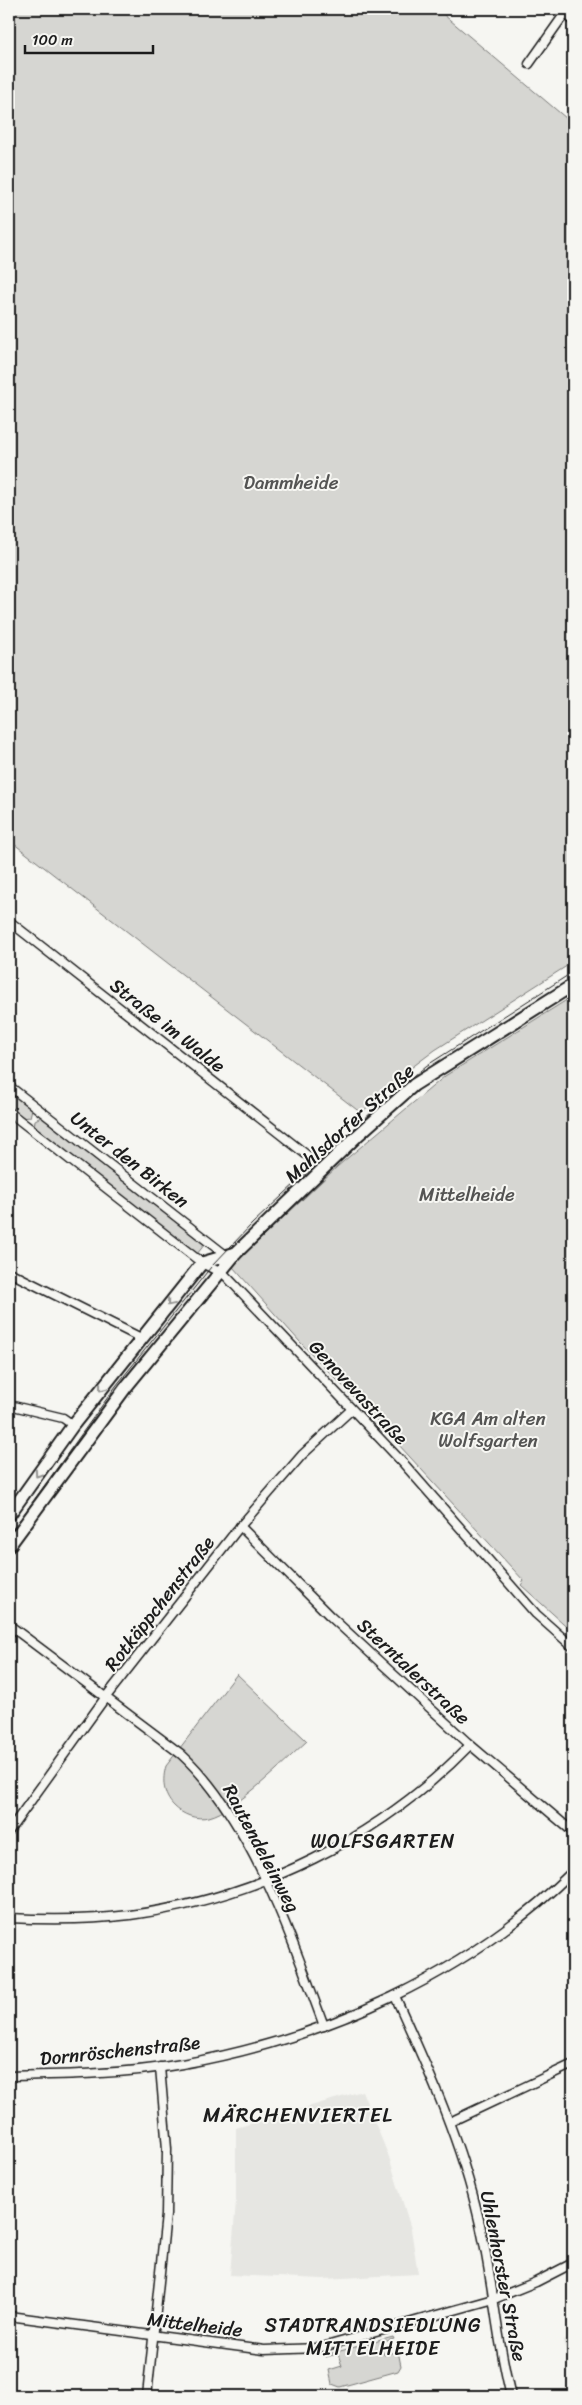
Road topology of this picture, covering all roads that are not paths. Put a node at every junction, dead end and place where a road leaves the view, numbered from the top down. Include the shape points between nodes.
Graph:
1 (567, 12) edge
2 (529, 64) dead end
3 (10, 924) edge
4 (573, 985) edge
5 (9, 1086) edge
6 (9, 1112) edge
7 (308, 1156) dead end
8 (231, 1256) junction
9 (202, 1263) junction
10 (9, 1272) edge
11 (220, 1272) junction
12 (141, 1338) junction
13 (9, 1405) edge
14 (351, 1410) junction
15 (73, 1425) junction
16 (9, 1515) edge
17 (240, 1526) junction
18 (9, 1546) edge
19 (9, 1625) edge
20 (573, 1647) edge
21 (105, 1698) junction
22 (470, 1745) junction
23 (9, 1831) edge
24 (573, 1832) edge
25 (573, 1871) edge
26 (265, 1881) junction
27 (9, 1918) edge
28 (395, 1996) junction
29 (324, 2026) junction
30 (573, 2064) edge
31 (160, 2067) junction
32 (9, 2076) edge
33 (450, 2122) junction
34 (573, 2264) edge
35 (494, 2299) junction
36 (9, 2316) edge
37 (154, 2335) junction
38 (147, 2396) edge
39 (510, 2396) edge

1 - 2 street
3 - 7 street, Straße im Walde
4 - 8 main road, Mahlsdorfer Straße via 414,1085
5 - 8 street, Unter den Birken
6 - 9 street, Unter den Birken
8 - 9 main road, Mahlsdorfer Straße
8 - 11 main road, Mahlsdorfer Straße
9 - 11 street, Unter den Birken
9 -> 12 main road
10 - 12 street
11 - 14 street, Genovevastraße
11 - 18 main road, Mahlsdorfer Straße via 126,1387
12 -> 15 main road
13 - 15 street via 63,1418
14 - 17 street, Rotkäppchenstraße via 302,1455
14 - 20 street, Genovevastraße via 417,1478 536,1614
15 -> 16 main road
17 - 21 street, Rotkäppchenstraße
17 - 22 street, Sterntalerstraße via 330,1616
19 - 21 street, Rautendeleinweg
21 - 23 street, Rotkäppchenstraße
21 - 26 street, Rautendeleinweg via 181,1754 205,1778 225,1805
22 - 24 street, Sterntalerstraße
22 - 26 street via 424,1788 376,1823 321,1856
25 - 28 street, Dornröschenstraße via 528,1910 471,1952
26 - 27 street via 194,1902 130,1915 55,1920
26 - 29 street, Rautendeleinweg via 301,1962
28 - 29 street, Dornröschenstraße
28 - 33 street, Uhlenhorster Straße
29 - 31 street, Dornröschenstraße via 241,2051
30 - 33 street
31 - 32 street, Dornröschenstraße
31 - 37 street via 167,2179
33 - 35 street, Uhlenhorster Straße via 479,2219
34 - 35 street, Mittelheide
35 - 37 street, Mittelheide via 318,2348 264,2350
35 - 39 street, Uhlenhorster Straße
36 - 37 street, Mittelheide
37 - 38 street

